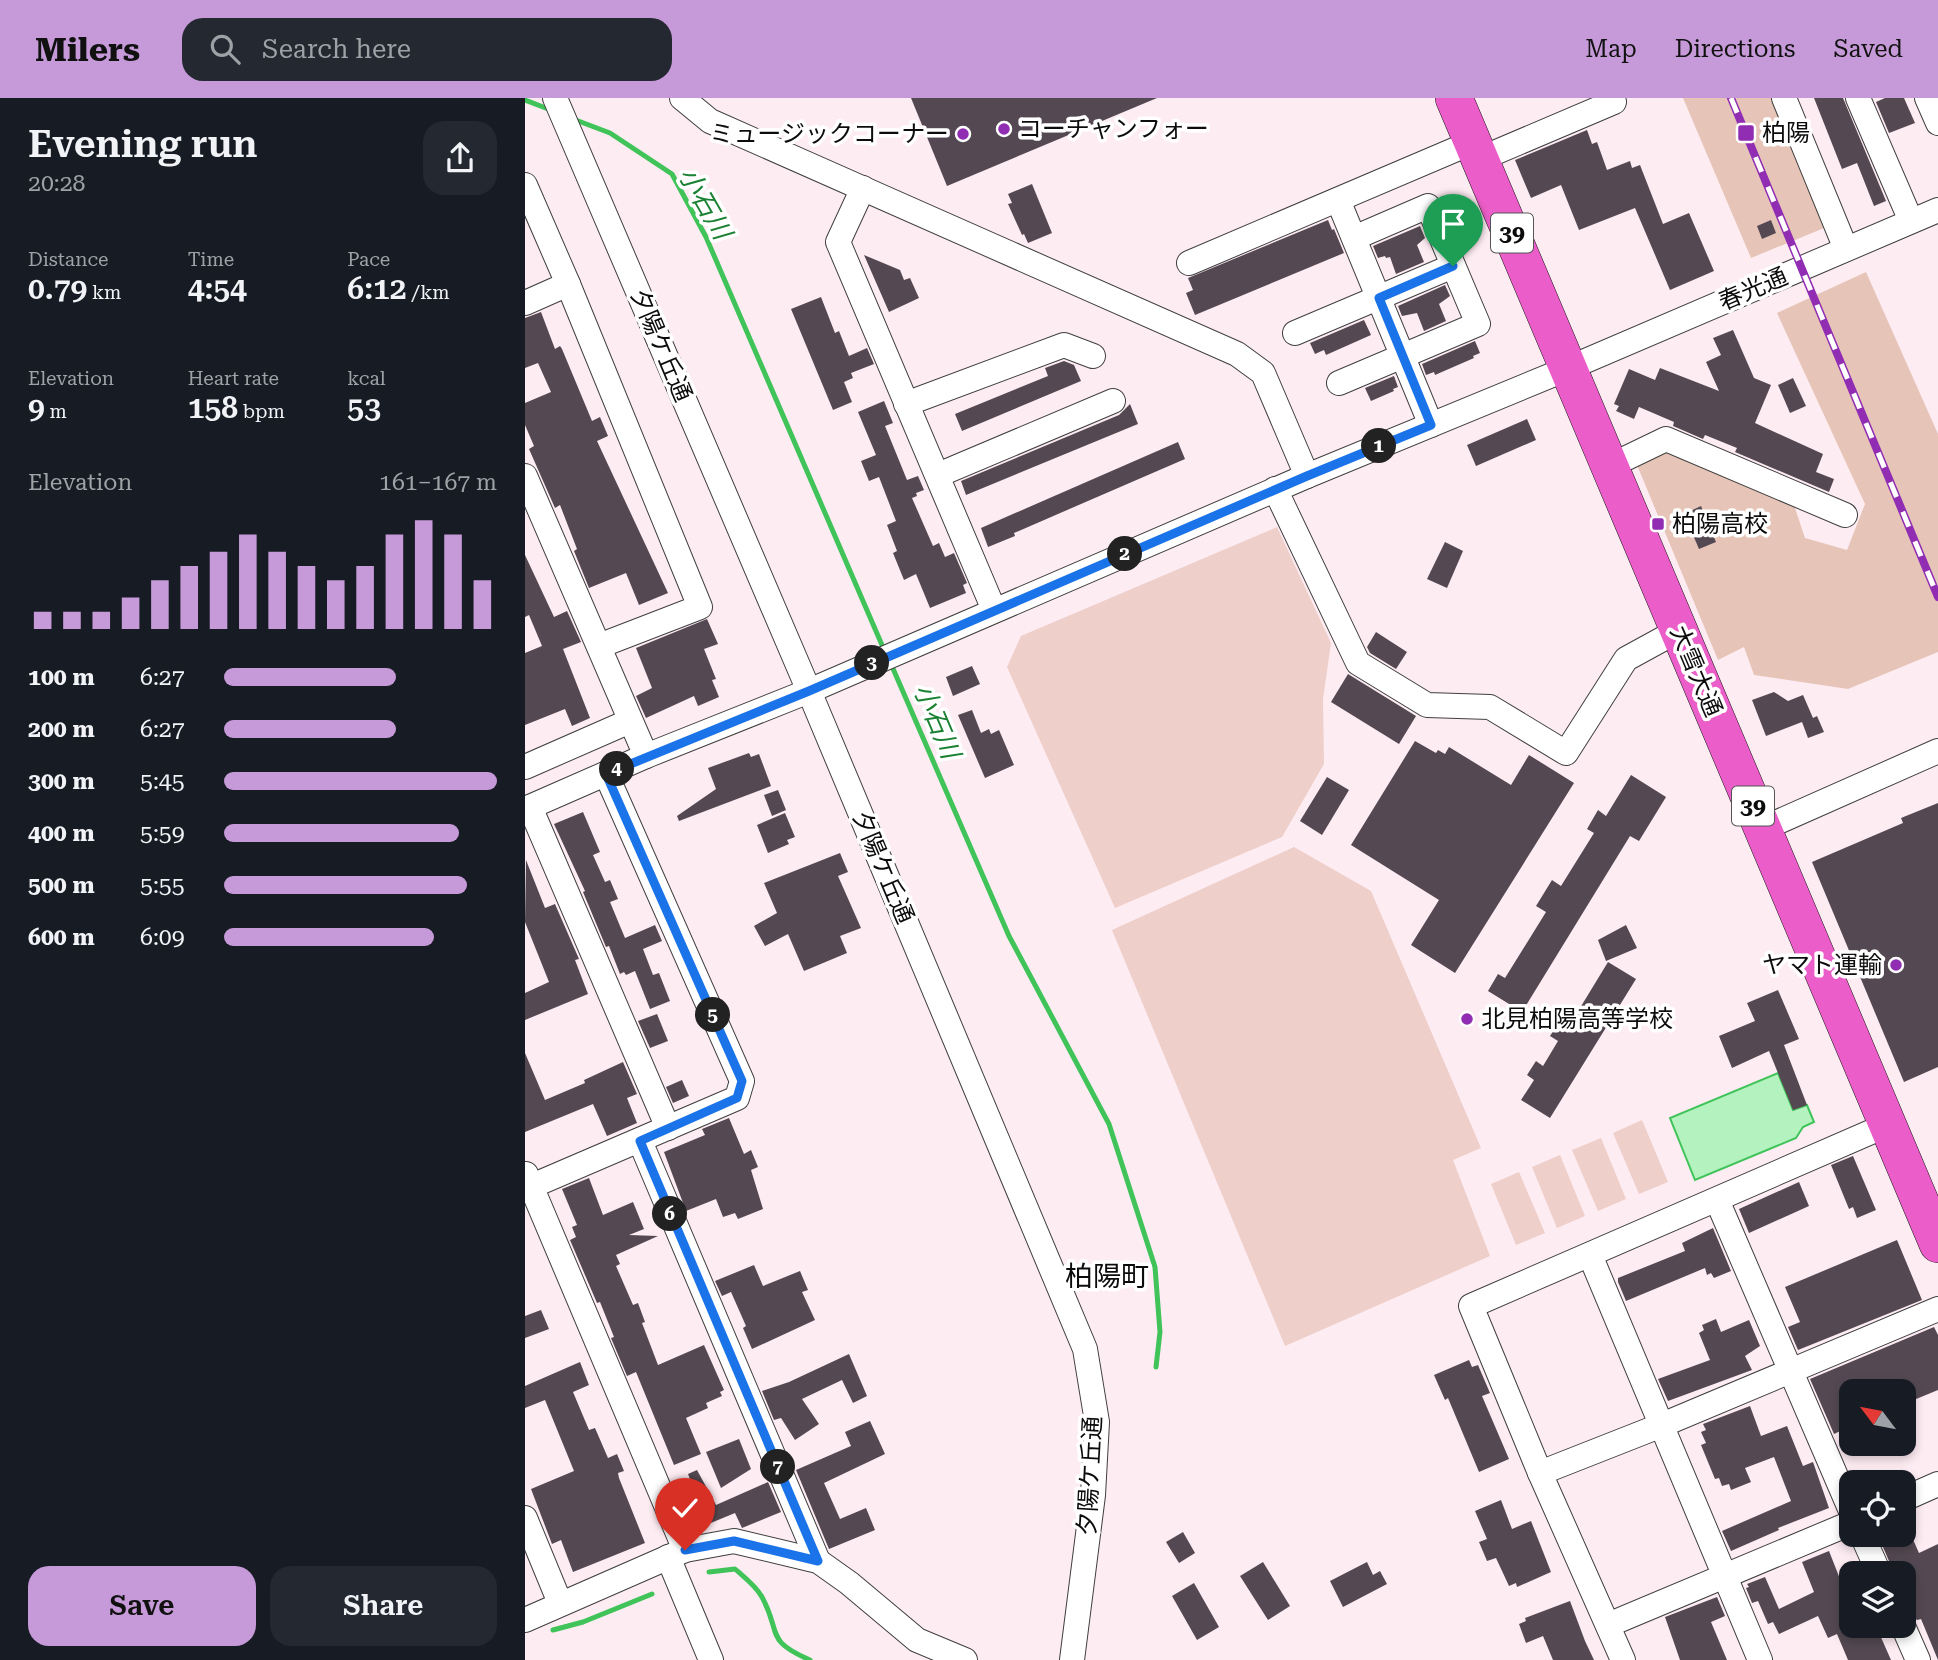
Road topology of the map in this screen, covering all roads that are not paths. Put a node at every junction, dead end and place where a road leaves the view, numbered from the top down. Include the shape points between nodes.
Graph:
1 (555, 98) edge
2 (682, 98) edge
3 (1454, 98) edge
4 (1612, 98) edge
5 (1784, 98) edge
6 (1858, 98) edge
7 (1927, 98) edge
8 (1938, 123) edge
9 (1477, 150) junction
10 (863, 188) junction
11 (526, 189) edge
12 (1338, 200) junction
13 (1938, 210) edge
14 (1911, 221) junction
15 (1353, 238) junction
16 (1846, 249) junction
17 (1189, 263) dead end
18 (1453, 266) junction
19 (568, 285) junction
20 (1379, 298) junction
21 (525, 303) edge
22 (1295, 333) dead end
23 (1093, 356) dead end
24 (1403, 356) junction
25 (1569, 368) junction
26 (1339, 383) dead end
27 (1113, 401) dead end
28 (906, 404) junction
29 (1431, 425) junction
30 (1610, 466) junction
31 (937, 475) junction
32 (525, 476) edge
33 (1307, 476) junction
34 (1275, 489) junction
35 (1845, 515) dead end
36 (534, 523) edge
37 (994, 610) junction
38 (1679, 630) junction
39 (599, 646) junction
40 (809, 691) junction
41 (630, 721) junction
42 (1938, 751) edge
43 (646, 757) junction
44 (525, 767) edge
45 (606, 774) junction
46 (528, 808) edge
47 (1762, 829) junction
48 (1887, 1125) junction
49 (668, 1128) junction
50 (640, 1141) junction
51 (527, 1182) edge
52 (1717, 1200) junction
53 (1938, 1244) edge
54 (1590, 1255) junction
55 (1938, 1309) edge
56 (1791, 1370) junction
57 (1662, 1425) junction
58 (1540, 1473) junction
59 (1839, 1483) edge
60 (1938, 1484) edge
61 (1916, 1494) edge
62 (525, 1518) edge
63 (1839, 1528) edge
64 (676, 1554) junction
65 (818, 1561) junction
66 (1724, 1576) junction
67 (560, 1602) junction
68 (525, 1620) edge
69 (1608, 1625) junction
70 (1908, 1638) edge
71 (711, 1660) edge
72 (965, 1660) edge
73 (1072, 1660) edge
74 (1623, 1660) edge
75 (1760, 1660) edge
76 (1918, 1660) edge

1 - 40 street, 夕陽ケ丘通
2 - 10 street via 710,121
3 - 9 highway, 大雪大通 / 39
4 - 9 street via 1614,102
5 - 16 street
6 - 14 street
7 - 8 street
9 - 12 street
9 - 25 highway, 大雪大通 / 39
10 - 28 street via 838,242
10 - 33 street via 1237,355 1263,373
11 - 19 street
12 - 15 street
12 - 17 street
13 - 14 street, 春光通
14 - 16 street, 春光通
15 - 18 street via 1428,206
15 - 20 street
16 - 25 street, 春光通
18 - 20 street
18 - 24 street via 1478,324
19 - 21 street
19 - 39 street via 700,607
20 - 22 street
20 - 24 street
23 - 28 street via 1064,345
24 - 26 street
24 - 29 street
25 - 29 street, 春光通
25 - 30 highway, 大雪大通 / 39
27 - 31 street
28 - 31 street
29 - 33 street, 春光通
30 - 35 street via 1666,439
30 - 38 highway, 大雪大通 / 39
31 - 37 street
32 - 36 street
33 - 34 street, 春光通
34 - 37 street, 春光通
34 - 38 street via 1358,663 1427,705 1490,707 1566,753 1626,659
36 - 39 street
37 - 40 street, 春光通
38 - 47 highway, 大雪大通 / 39
39 - 41 street
40 - 43 street, 春光通
40 - 73 street, 夕陽ケ丘通 via 1085,1349 1097,1422 1093,1495
41 - 43 street
41 - 44 street
42 - 47 street
43 - 45 street, 春光通
45 - 46 street, 春光通
45 - 49 street via 742,1081 737,1098
46 - 49 street
47 - 48 highway, 大雪大通 / 39
48 - 52 street
48 - 53 highway, 大雪大通 / 39
49 - 50 street
50 - 51 street
50 - 65 street
51 - 64 street
52 - 54 street
52 - 56 street
54 - 57 street
54 - 58 street via 1471,1306
55 - 56 street
56 - 57 street
56 - 59 street
57 - 58 street
57 - 66 street
58 - 69 street
60 - 61 street
62 - 67 street
63 - 66 street
64 - 65 street via 734,1541
64 - 67 street
64 - 71 street
65 - 72 street via 918,1640
66 - 69 street
66 - 75 street
67 - 68 street
69 - 74 street
70 - 76 street

